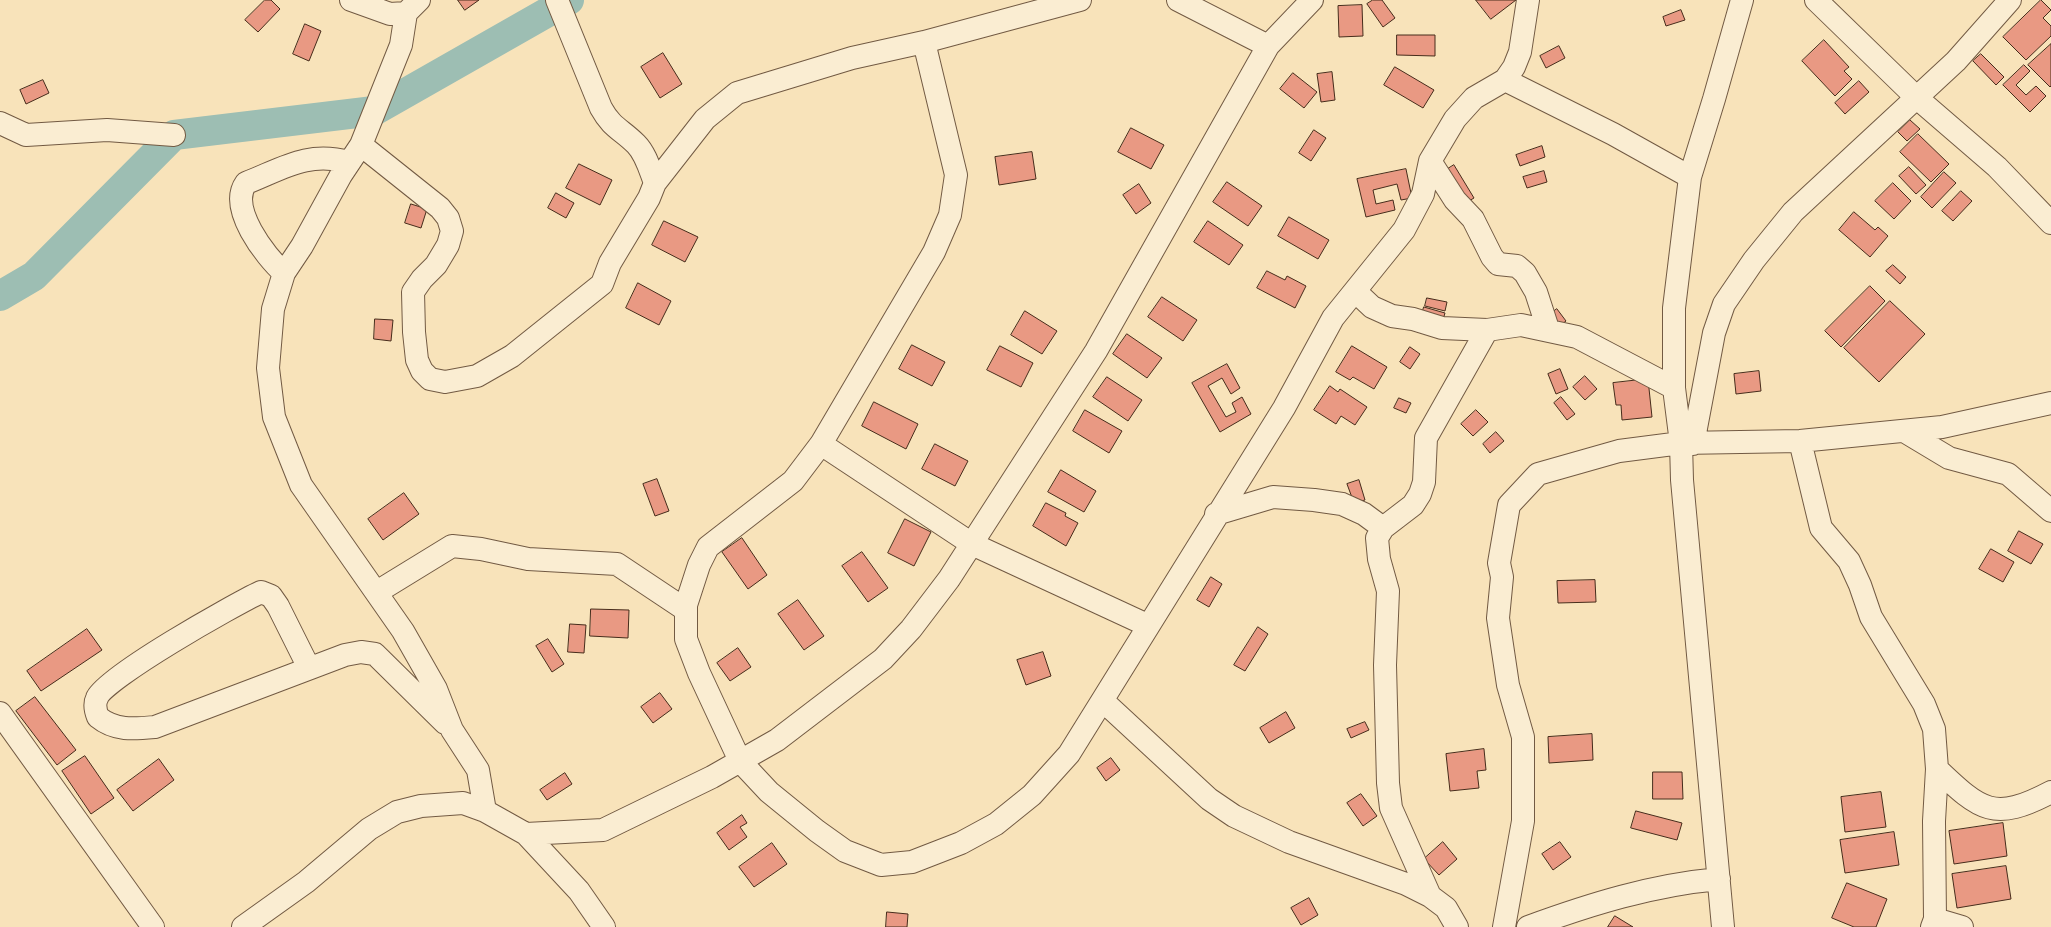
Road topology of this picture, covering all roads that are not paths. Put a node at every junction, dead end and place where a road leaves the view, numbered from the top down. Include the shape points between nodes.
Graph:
1 (351, 0) edge
2 (557, 0) edge
3 (1080, 0) edge
4 (1178, 0) edge
5 (1312, 0) edge
6 (1528, 0) edge
7 (1742, 0) edge
8 (1816, 0) edge
9 (2010, 0) edge
10 (413, 7) edge
11 (924, 42) junction
12 (1268, 46) junction
13 (1505, 80) junction
14 (1917, 98) junction
15 (0, 123) edge
16 (174, 135) dead end
17 (355, 154) junction
18 (1430, 162) junction
19 (1690, 176) junction
20 (655, 183) junction
21 (2051, 223) edge
22 (284, 273) junction
23 (1355, 290) junction
24 (1548, 329) junction
25 (1487, 330) junction
26 (1674, 388) junction
27 (2051, 403) edge
28 (1904, 431) junction
29 (1800, 441) junction
30 (821, 444) junction
31 (1687, 444) junction
32 (2051, 511) edge
33 (1216, 514) junction
34 (1383, 528) junction
35 (972, 544) junction
36 (377, 592) junction
37 (686, 610) junction
38 (1147, 626) junction
39 (308, 668) junction
40 (1103, 701) junction
41 (0, 713) edge
42 (452, 730) junction
43 (740, 761) junction
44 (1937, 769) junction
45 (2051, 792) edge
46 (484, 811) junction
47 (526, 834) junction
48 (1719, 879) junction
49 (1430, 896) junction
50 (1934, 923) edge
51 (152, 927) edge
52 (243, 927) edge
53 (604, 927) edge
54 (1457, 927) edge
55 (1504, 927) edge
56 (1528, 927) edge
57 (1723, 927) edge
58 (1962, 927) edge

1 - 10 street via 390,14
2 - 20 street via 601,108 610,124 637,145
3 - 11 street
4 - 12 street
5 - 12 street
6 - 13 street via 1520,52
7 - 19 street
8 - 14 street
9 - 14 street via 1956,62
10 - 17 street via 401,45
11 - 20 street via 808,70 737,93 705,119
11 - 30 street via 956,175 950,215 934,252
12 - 35 street via 1096,351
13 - 18 street via 1462,108
13 - 19 street
14 - 21 street via 1997,167
14 - 31 street via 1794,212 1754,260 1724,304
15 - 16 street via 26,135 107,130
17 - 20 street via 440,208 448,218 452,231 448,245 414,292 417,360 430,379 445,382 477,376 512,356 602,284 610,263
17 - 22 street
17 - 22 street via 312,158 246,183 241,190 240,202 251,231
18 - 23 street via 1423,194 1404,230
18 - 24 street via 1473,219 1492,257 1498,264 1517,266 1525,273 1536,292
19 - 26 street via 1674,308
22 - 36 street via 273,308 268,368 274,417 301,485
23 - 25 street via 1372,307 1392,316 1442,328
23 - 33 street via 1333,318 1284,408
24 - 25 street via 1521,325
24 - 26 street via 1577,337
25 - 34 street via 1426,438 1424,482 1420,494 1413,505
26 - 31 street
27 - 28 street via 1942,427
28 - 29 street
28 - 32 street via 1949,458 2008,474
29 - 31 street
29 - 44 street via 1821,528 1848,561 1871,617 1924,704 1934,728
30 - 35 street
30 - 37 street via 793,481 708,547 699,565
31 - 48 street via 1682,480
31 - 55 street via 1619,451 1538,474 1509,506 1498,563 1502,577 1498,618 1508,685 1523,737 1523,821
33 - 34 street via 1273,497 1314,500 1342,504
33 - 38 street
34 - 49 street via 1377,538 1388,591 1384,665 1391,808
35 - 38 street
35 - 43 street via 917,622 883,659 777,740
36 - 37 street via 452,546 528,559 616,564
36 - 42 street via 436,689
37 - 43 street via 686,639
38 - 40 street
39 - 39 street via 155,727 128,729 113,726 98,717 96,709 97,698 112,682 223,610 261,592 271,596 278,606
39 - 42 street via 344,655 375,654
40 - 43 street via 1069,754 1032,795 996,824 961,843 912,862 881,865 845,851 769,792
40 - 49 street via 1202,793 1234,816 1289,842 1406,884
41 - 51 street
42 - 46 street via 478,770
43 - 47 street via 603,830
44 - 45 street via 1973,801 1991,808 2008,810
44 - 50 street
46 - 47 street
46 - 52 street via 463,803 422,806 397,812 369,829 306,882
47 - 53 street via 579,891
48 - 56 street via 1662,886 1594,903
48 - 57 street
49 - 54 street via 1446,908
50 - 58 street

